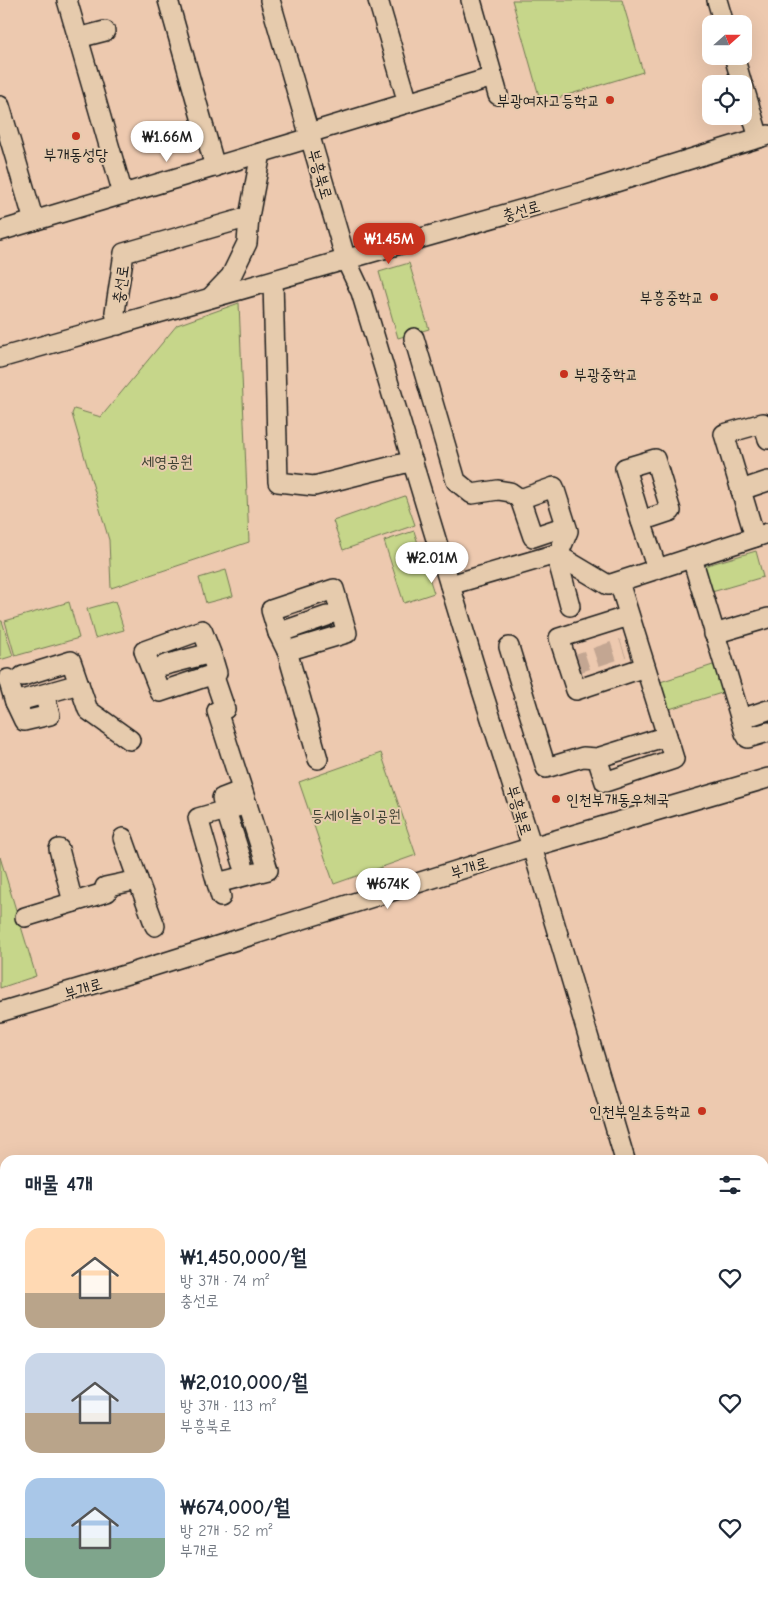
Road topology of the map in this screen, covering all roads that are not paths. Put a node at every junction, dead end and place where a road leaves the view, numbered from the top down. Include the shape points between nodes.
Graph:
1 (67, 0) edge
2 (168, 0) edge
3 (270, 0) edge
4 (378, 0) edge
5 (471, 0) edge
6 (717, 0) edge
7 (721, 15) edge
8 (106, 31) dead end
9 (78, 38) junction
10 (493, 77) junction
11 (498, 95) dead end
12 (408, 103) junction
13 (0, 106) edge
14 (752, 108) edge
15 (310, 135) junction
16 (764, 137) edge
17 (261, 153) junction
18 (215, 167) junction
19 (123, 194) junction
20 (250, 217) junction
21 (34, 221) junction
22 (0, 231) edge
23 (346, 260) junction
24 (273, 281) junction
25 (210, 298) junction
26 (118, 325) junction
27 (414, 338) dead end
28 (0, 358) edge
29 (768, 439) edge
30 (412, 461) junction
31 (768, 481) edge
32 (741, 490) junction
33 (520, 499) junction
34 (642, 521) dead end
35 (566, 526) junction
36 (764, 538) edge
37 (557, 554) junction
38 (692, 558) junction
39 (657, 569) junction
40 (619, 582) junction
41 (450, 585) junction
42 (570, 606) dead end
43 (327, 616) dead end
44 (629, 616) junction
45 (768, 618) edge
46 (278, 633) junction
47 (714, 634) junction
48 (509, 647) dead end
49 (288, 651) junction
50 (211, 653) junction
51 (165, 665) dead end
52 (645, 667) junction
53 (213, 674) junction
54 (79, 684) junction
55 (768, 710) edge
56 (741, 719) junction
57 (768, 732) edge
58 (130, 740) dead end
59 (318, 759) dead end
60 (768, 778) edge
61 (241, 799) junction
62 (226, 811) junction
63 (123, 838) dead end
64 (532, 847) junction
65 (59, 849) dead end
66 (243, 864) dead end
67 (138, 880) junction
68 (73, 902) junction
69 (25, 917) dead end
70 (155, 926) dead end
71 (0, 1012) edge
72 (624, 1155) edge

1 - 9 street
2 - 18 street
3 - 15 street, 부흥북로
4 - 12 street
5 - 10 street
6 - 7 street
8 - 9 street
9 - 19 street
10 - 11 street
10 - 12 street
12 - 15 street
13 - 21 street
14 - 16 street
15 - 17 street
15 - 23 street, 부흥북로
16 - 23 street, 충선로 via 588,192
17 - 18 street
17 - 20 street
18 - 19 street
19 - 21 street
20 - 25 street via 247,243 232,276
20 - 26 street, 충선로 via 124,253 116,312
21 - 22 street
23 - 24 street, 충선로
23 - 30 street, 부흥북로 via 361,292
24 - 25 street, 충선로
24 - 30 street via 278,482 314,486
25 - 26 street, 충선로
26 - 28 street, 충선로
27 - 33 street via 456,481 472,494 498,490 510,492
29 - 32 street via 763,423 724,434
30 - 41 street, 부흥북로
31 - 32 street
32 - 36 street
33 - 35 street via 534,537
33 - 35 street via 554,487
34 - 39 street
35 - 37 street via 568,531
36 - 38 street
37 - 40 street via 608,585
37 - 41 street
37 - 42 street
38 - 39 street
38 - 47 street via 711,608
39 - 40 street
40 - 44 street
41 - 64 street, 부흥북로
43 - 46 street
44 - 52 street
44 - 52 street via 559,638 576,690
45 - 47 street
46 - 49 street
46 - 49 street via 271,610 334,590 347,633
47 - 56 street
48 - 52 street via 546,768 583,757 597,758 605,782 674,759
49 - 59 street
50 - 51 street
50 - 53 street via 217,673
50 - 53 street via 202,630 144,651 160,692
53 - 61 street
54 - 54 street via 44,694 16,702 15,677 71,661
54 - 58 street via 88,710
55 - 56 street
56 - 57 street via 748,738
60 - 64 street, 부개로
61 - 62 street via 222,798
61 - 62 street via 268,870 219,890 198,818
62 - 66 street
63 - 67 street
64 - 71 street, 부개로
64 - 72 street, 부흥북로
65 - 68 street
67 - 68 street
67 - 70 street
68 - 69 street

